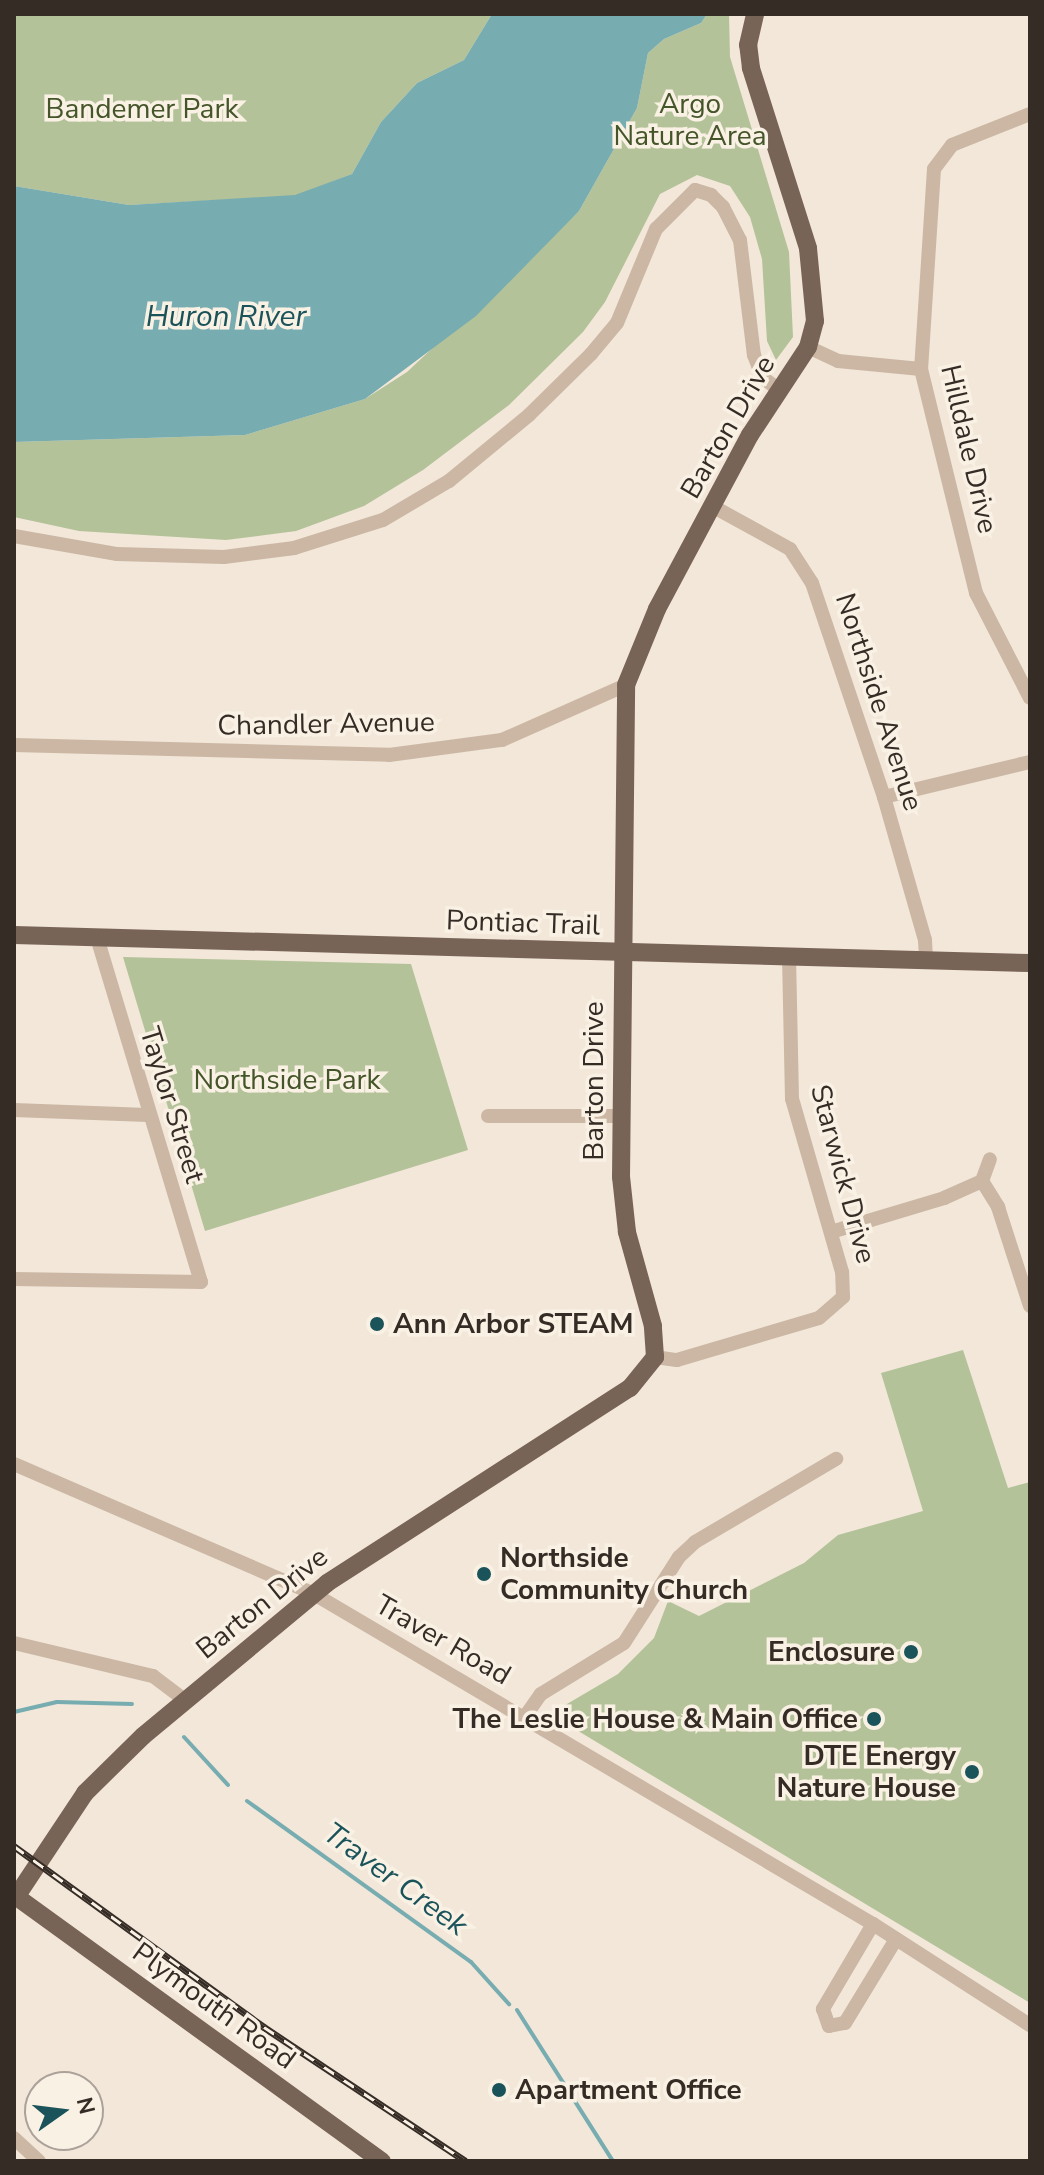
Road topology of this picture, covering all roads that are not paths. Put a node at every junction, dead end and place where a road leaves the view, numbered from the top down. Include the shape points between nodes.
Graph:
1 (755, 14) edge
2 (1030, 114) edge
3 (808, 347) junction
4 (921, 369) junction
5 (778, 389) junction
6 (714, 507) junction
7 (14, 536) edge
8 (626, 685) junction
9 (1030, 698) edge
10 (14, 745) edge
11 (1030, 762) edge
12 (884, 797) junction
13 (14, 935) edge
14 (98, 941) junction
15 (623, 954) junction
16 (789, 957) junction
17 (926, 962) junction
18 (1030, 963) edge
19 (14, 1110) edge
20 (147, 1115) junction
21 (488, 1116) dead end
22 (620, 1116) junction
23 (990, 1159) dead end
24 (982, 1181) junction
25 (831, 1232) junction
26 (14, 1279) edge
27 (1030, 1306) edge
28 (655, 1357) junction
29 (836, 1459) dead end
30 (14, 1464) edge
31 (314, 1594) junction
32 (14, 1643) edge
33 (186, 1701) junction
34 (524, 1718) junction
35 (15, 1896) edge
36 (873, 1924) junction
37 (896, 1939) junction
38 (1030, 2025) edge
39 (14, 2138) edge
40 (39, 2161) edge
41 (382, 2161) edge

1 - 3 main road, Barton Drive via 748,45 751,68 800,219 813,279 815,321
2 - 4 street, Hilldale Drive via 952,145 934,169
3 - 4 street via 838,361
3 - 5 main road, Barton Drive
4 - 9 street, Hilldale Drive via 976,593
5 - 6 main road, Barton Drive
5 - 7 street via 763,378 754,355 740,240 723,207 711,195 695,190 656,229 617,323 591,354 529,415 449,481 383,520 294,548 224,557 117,554
6 - 8 main road, Barton Drive via 657,609
6 - 12 street, Northside Avenue via 774,538 801,562 829,628
8 - 10 street, Chandler Avenue via 502,740 404,753
8 - 15 main road, Barton Drive
11 - 12 street
12 - 17 street, Northside Avenue via 925,940
13 - 14 main road, Pontiac Trail
14 - 15 main road, Pontiac Trail
14 - 20 street, Taylor Street
15 - 16 main road, Pontiac Trail
15 - 22 main road, Barton Drive
16 - 17 main road, Pontiac Trail
16 - 25 street, Starwick Drive via 792,1099
17 - 18 main road, Pontiac Trail
19 - 20 street
20 - 26 street, Taylor Street via 201,1282
21 - 22 street
22 - 28 main road, Barton Drive via 623,1206 653,1326
23 - 24 street
24 - 25 street
24 - 27 street via 998,1207
25 - 28 street, Starwick Drive via 844,1288 831,1312 677,1360
28 - 31 main road, Barton Drive via 630,1388
29 - 34 street via 695,1542 679,1557 624,1643 541,1694
30 - 31 street, Traver Road
31 - 33 main road, Barton Drive
31 - 34 street, Traver Road
32 - 33 street via 153,1676
33 - 35 main road, Barton Drive via 85,1793
34 - 36 street, Traver Road
35 - 41 main road, Plymouth Road
36 - 37 street, Traver Road
36 - 37 street via 823,2009 829,2026 845,2023
37 - 38 street, Traver Road
39 - 40 street

